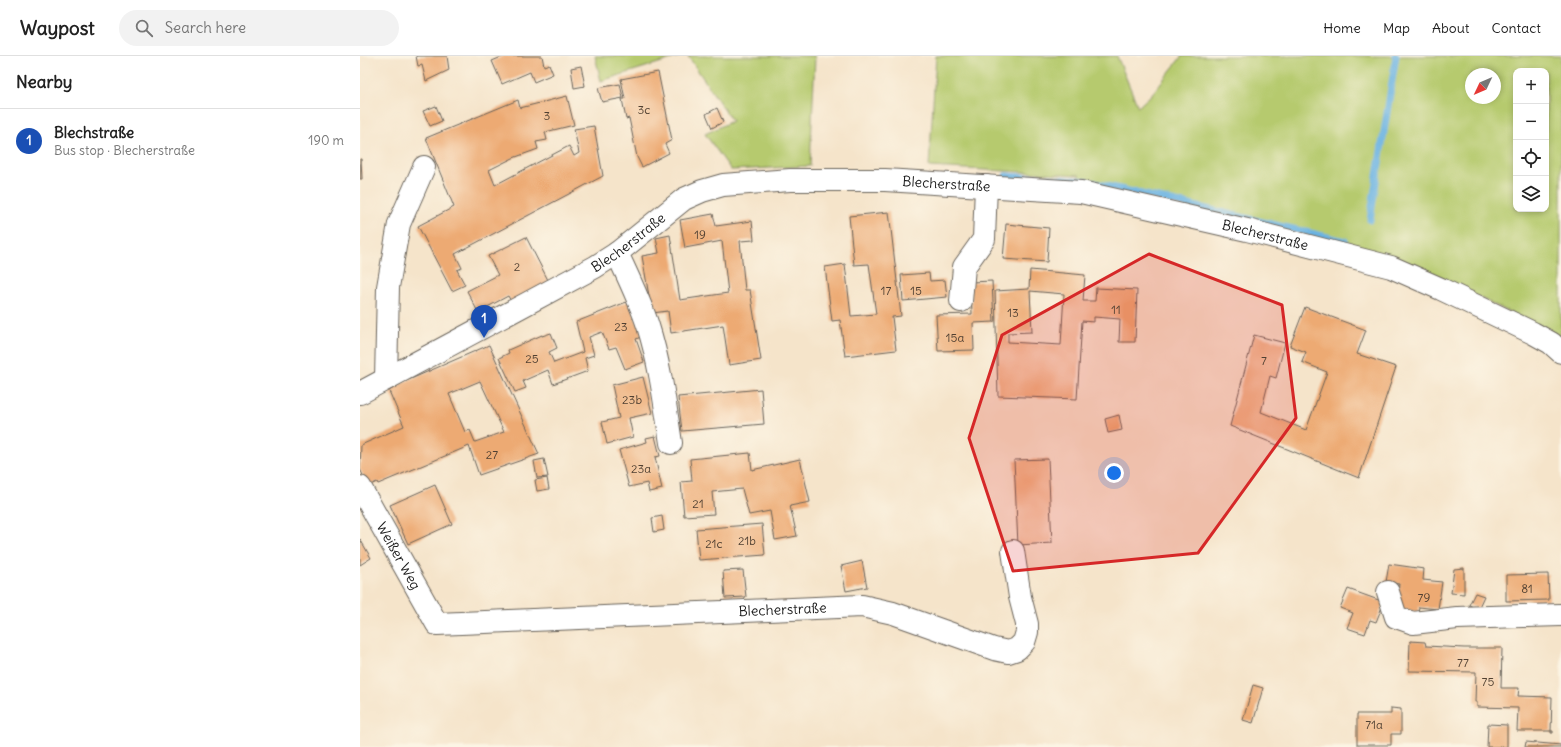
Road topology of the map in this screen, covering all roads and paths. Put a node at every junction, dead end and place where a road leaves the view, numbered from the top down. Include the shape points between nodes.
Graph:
1 (424, 167) dead end
2 (986, 186) junction
3 (617, 253) junction
4 (962, 300) dead end
5 (1561, 352) edge
6 (386, 379) junction
7 (360, 393) edge
8 (671, 443) dead end
9 (360, 487) edge
10 (1013, 551) dead end
11 (1388, 592) dead end
12 (1561, 615) edge
13 (437, 624) joint

1 - 6 street via 398,224 388,287
2 - 3 street, Blecherstraße via 854,179 723,185 684,199
2 - 4 street via 984,239 964,267
2 - 5 street, Blecherstraße via 1092,194 1372,262 1406,273 1441,289 1544,339
3 - 6 street, Blecherstraße
3 - 8 street via 649,327 660,374
6 - 7 street, Blecherstraße
9 - 13 street, Weißer Weg
10 - 13 street, Blecherstraße via 1028,629 1021,646 1012,652 1003,652 883,610 862,606
11 - 12 street via 1396,617 1413,623 1457,618

